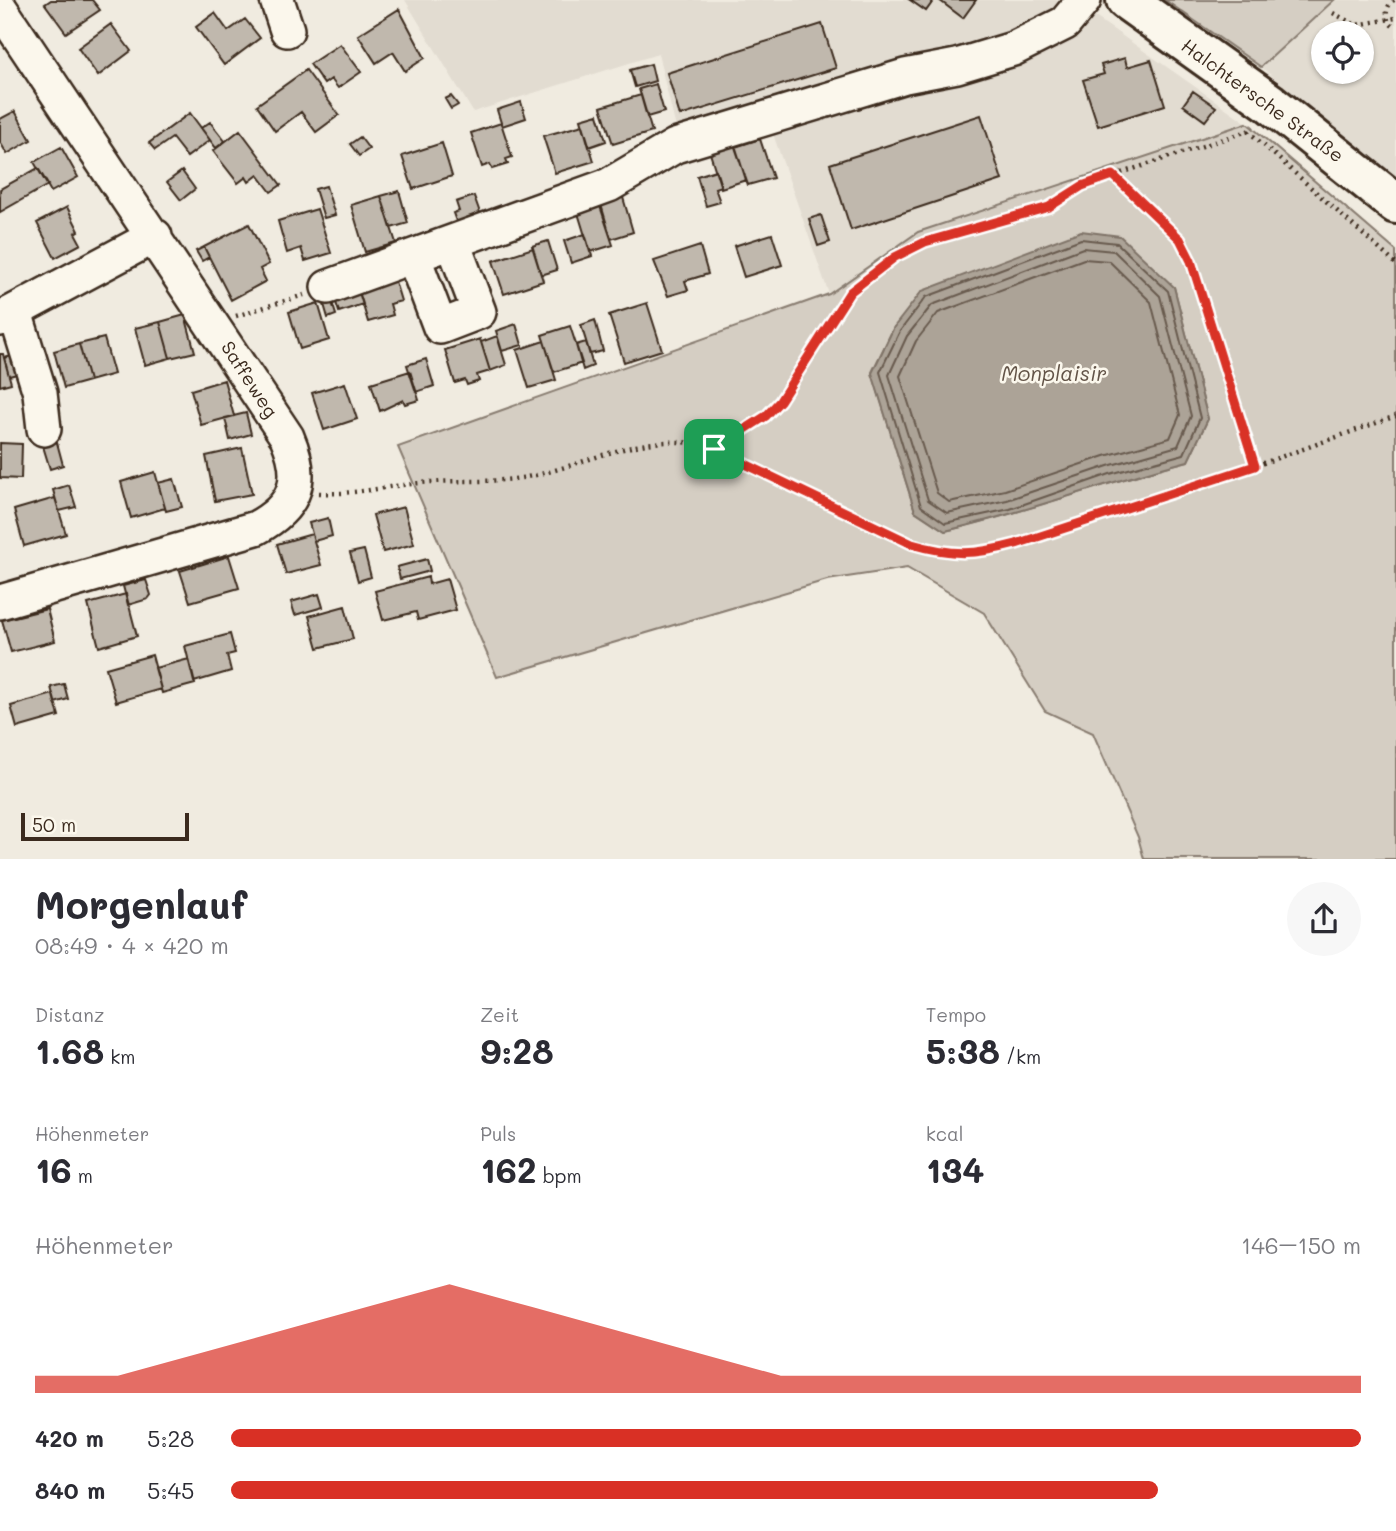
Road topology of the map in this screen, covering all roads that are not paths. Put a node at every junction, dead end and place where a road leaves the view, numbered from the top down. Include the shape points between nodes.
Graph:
1 (1084, 0) edge
2 (1126, 0) edge
3 (0, 8) edge
4 (1396, 204) edge
5 (155, 236) junction
6 (453, 243) junction
7 (414, 258) junction
8 (328, 287) road end
9 (7, 316) edge
10 (44, 429) dead end
11 (0, 602) edge

1 - 6 street via 1065,23 1013,50 905,76 675,146 609,185
2 - 4 main road, Halchtersche Straße via 1259,117
3 - 5 street, Saffeweg
5 - 9 street
5 - 11 street, Saffeweg via 287,437 296,457 294,491 274,519 256,528
6 - 7 street
6 - 7 street via 479,312 440,327
7 - 8 street
9 - 10 street via 40,393

